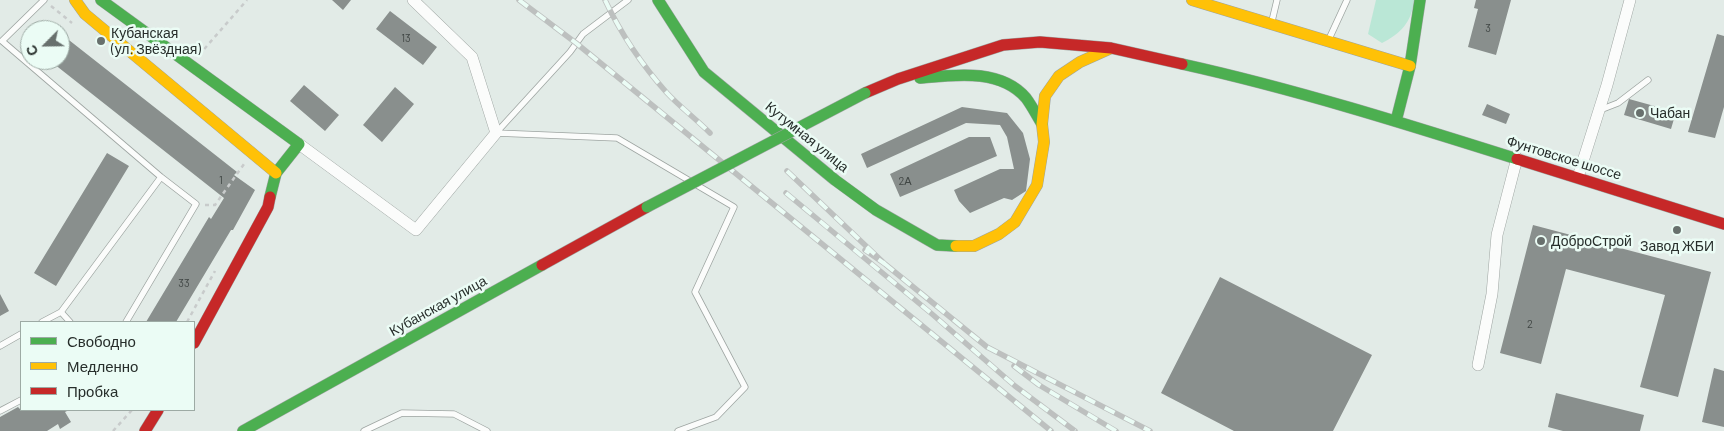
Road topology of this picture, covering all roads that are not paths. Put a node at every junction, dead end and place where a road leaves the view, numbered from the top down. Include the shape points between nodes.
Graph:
1 (44, 0) edge
2 (75, 0) edge
3 (101, 0) edge
4 (413, 0) edge
5 (628, 0) edge
6 (658, 0) edge
7 (1192, 0) edge
8 (1278, 0) edge
9 (1347, 0) edge
10 (1420, 0) edge
11 (1630, 0) edge
12 (1214, 3) edge
13 (1271, 23) junction
14 (1, 40) edge
15 (1328, 41) junction
16 (1111, 48) junction
17 (1410, 66) junction
18 (898, 80) junction
19 (1648, 80) dead end
20 (1600, 110) junction
21 (1396, 121) junction
22 (1042, 124) junction
23 (496, 133) junction
24 (299, 144) junction
25 (1517, 158) junction
26 (276, 173) junction
27 (161, 177) junction
28 (1578, 178) junction
29 (1724, 224) edge
30 (61, 312) junction
31 (44, 321) edge
32 (69, 321) edge
33 (127, 321) edge
34 (20, 335) edge
35 (195, 341) edge
36 (0, 346) edge
37 (1478, 365) dead end
38 (20, 401) edge
39 (0, 411) edge
40 (156, 411) edge
41 (145, 431) edge
42 (243, 431) edge
43 (364, 431) edge
44 (487, 431) edge
45 (678, 431) edge

1 - 14 lane
2 - 26 main road via 85,14
3 - 24 main road
4 - 23 street via 472,56
5 - 23 lane via 583,34
6 - 22 main road, Кутумная улица via 704,72 835,180 876,210 937,245 974,246 999,234 1014,222 1037,185 1044,142
7 - 12 main road
8 - 13 lane
9 - 15 lane
10 - 17 main road
11 - 20 street
12 - 13 main road
13 - 15 main road
14 - 27 lane
15 - 17 main road
16 - 18 main road, Фунтовское шоссе via 1040,42 1003,45
16 - 21 main road, Фунтовское шоссе via 1240,77
16 - 22 main road via 1059,76 1045,96
17 - 21 main road
18 - 22 main road via 974,75 1000,80 1026,99
18 - 42 main road, Кубанская улица, bridge via 864,93 647,208
19 - 20 lane via 1618,103
20 - 28 street
21 - 25 main road, Фунтовское шоссе
23 - 24 street via 416,230
23 - 45 lane via 617,138 734,207 694,292 745,387 716,416
24 - 26 main road
25 - 28 main road, Фунтовское шоссе
25 - 37 street via 1497,235 1492,294
26 - 35 main road via 268,207
27 - 30 lane
27 - 33 lane via 196,204
28 - 29 main road, Фунтовское шоссе
30 - 31 lane
30 - 32 lane
34 - 36 lane
38 - 39 lane
40 - 41 main road
43 - 44 lane via 402,413 454,414

